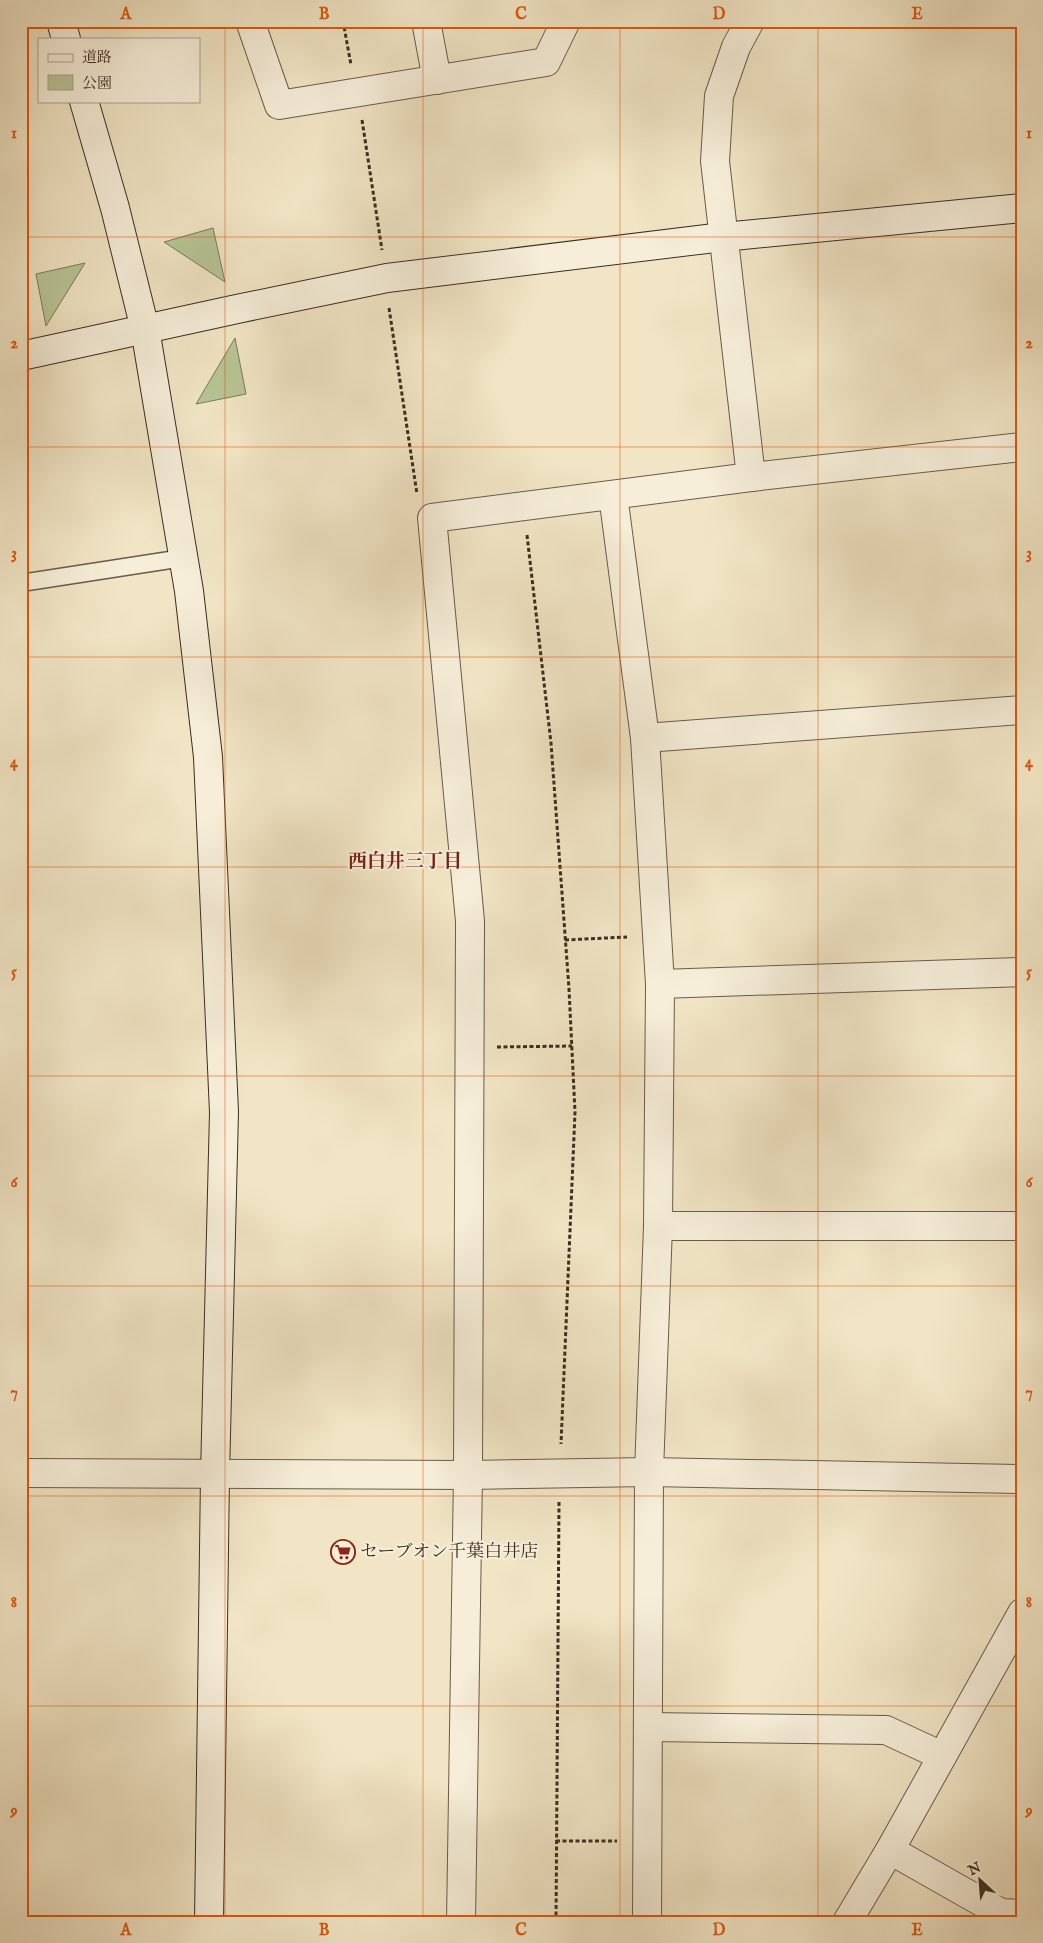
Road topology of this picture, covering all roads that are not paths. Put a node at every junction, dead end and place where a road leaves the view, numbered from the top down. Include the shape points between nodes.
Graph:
1 (61, 21) edge
2 (250, 21) edge
3 (426, 21) edge
4 (566, 21) edge
5 (750, 21) edge
6 (66, 38) edge
7 (437, 80) junction
8 (84, 102) edge
9 (1022, 208) edge
10 (723, 237) junction
11 (145, 328) junction
12 (21, 356) edge
13 (1022, 446) edge
14 (751, 478) junction
15 (613, 495) junction
16 (183, 558) junction
17 (21, 583) edge
18 (1022, 710) edge
19 (645, 738) junction
20 (1022, 972) edge
21 (660, 984) junction
22 (658, 1226) junction
23 (1022, 1226) edge
24 (649, 1472) junction
25 (21, 1473) edge
26 (468, 1474) junction
27 (215, 1475) junction
28 (1022, 1479) edge
29 (1022, 1613) edge
30 (648, 1727) junction
31 (942, 1756) junction
32 (890, 1850) junction
33 (1022, 1914) edge
34 (208, 1922) edge
35 (461, 1922) edge
36 (647, 1922) edge
37 (848, 1922) edge

1 - 6 street
2 - 7 street via 279,105
3 - 7 street
4 - 7 street via 546,62
5 - 10 street via 736,47 719,96 715,161
8 - 11 street
9 - 10 street
10 - 11 street via 387,278
10 - 14 street
11 - 12 street
11 - 16 street
13 - 14 street
14 - 15 street
15 - 19 street
15 - 26 street via 432,518 470,921
16 - 17 lane
16 - 27 street via 208,757 224,1112
18 - 19 street
19 - 21 street
20 - 21 street
21 - 22 street
22 - 23 street
22 - 24 street
24 - 26 street
24 - 28 street
24 - 30 street
25 - 27 street
26 - 27 street
26 - 35 street
27 - 34 street
29 - 31 street
30 - 31 street via 886,1730
30 - 36 street
31 - 32 street
32 - 33 street via 1001,1913
32 - 37 street

